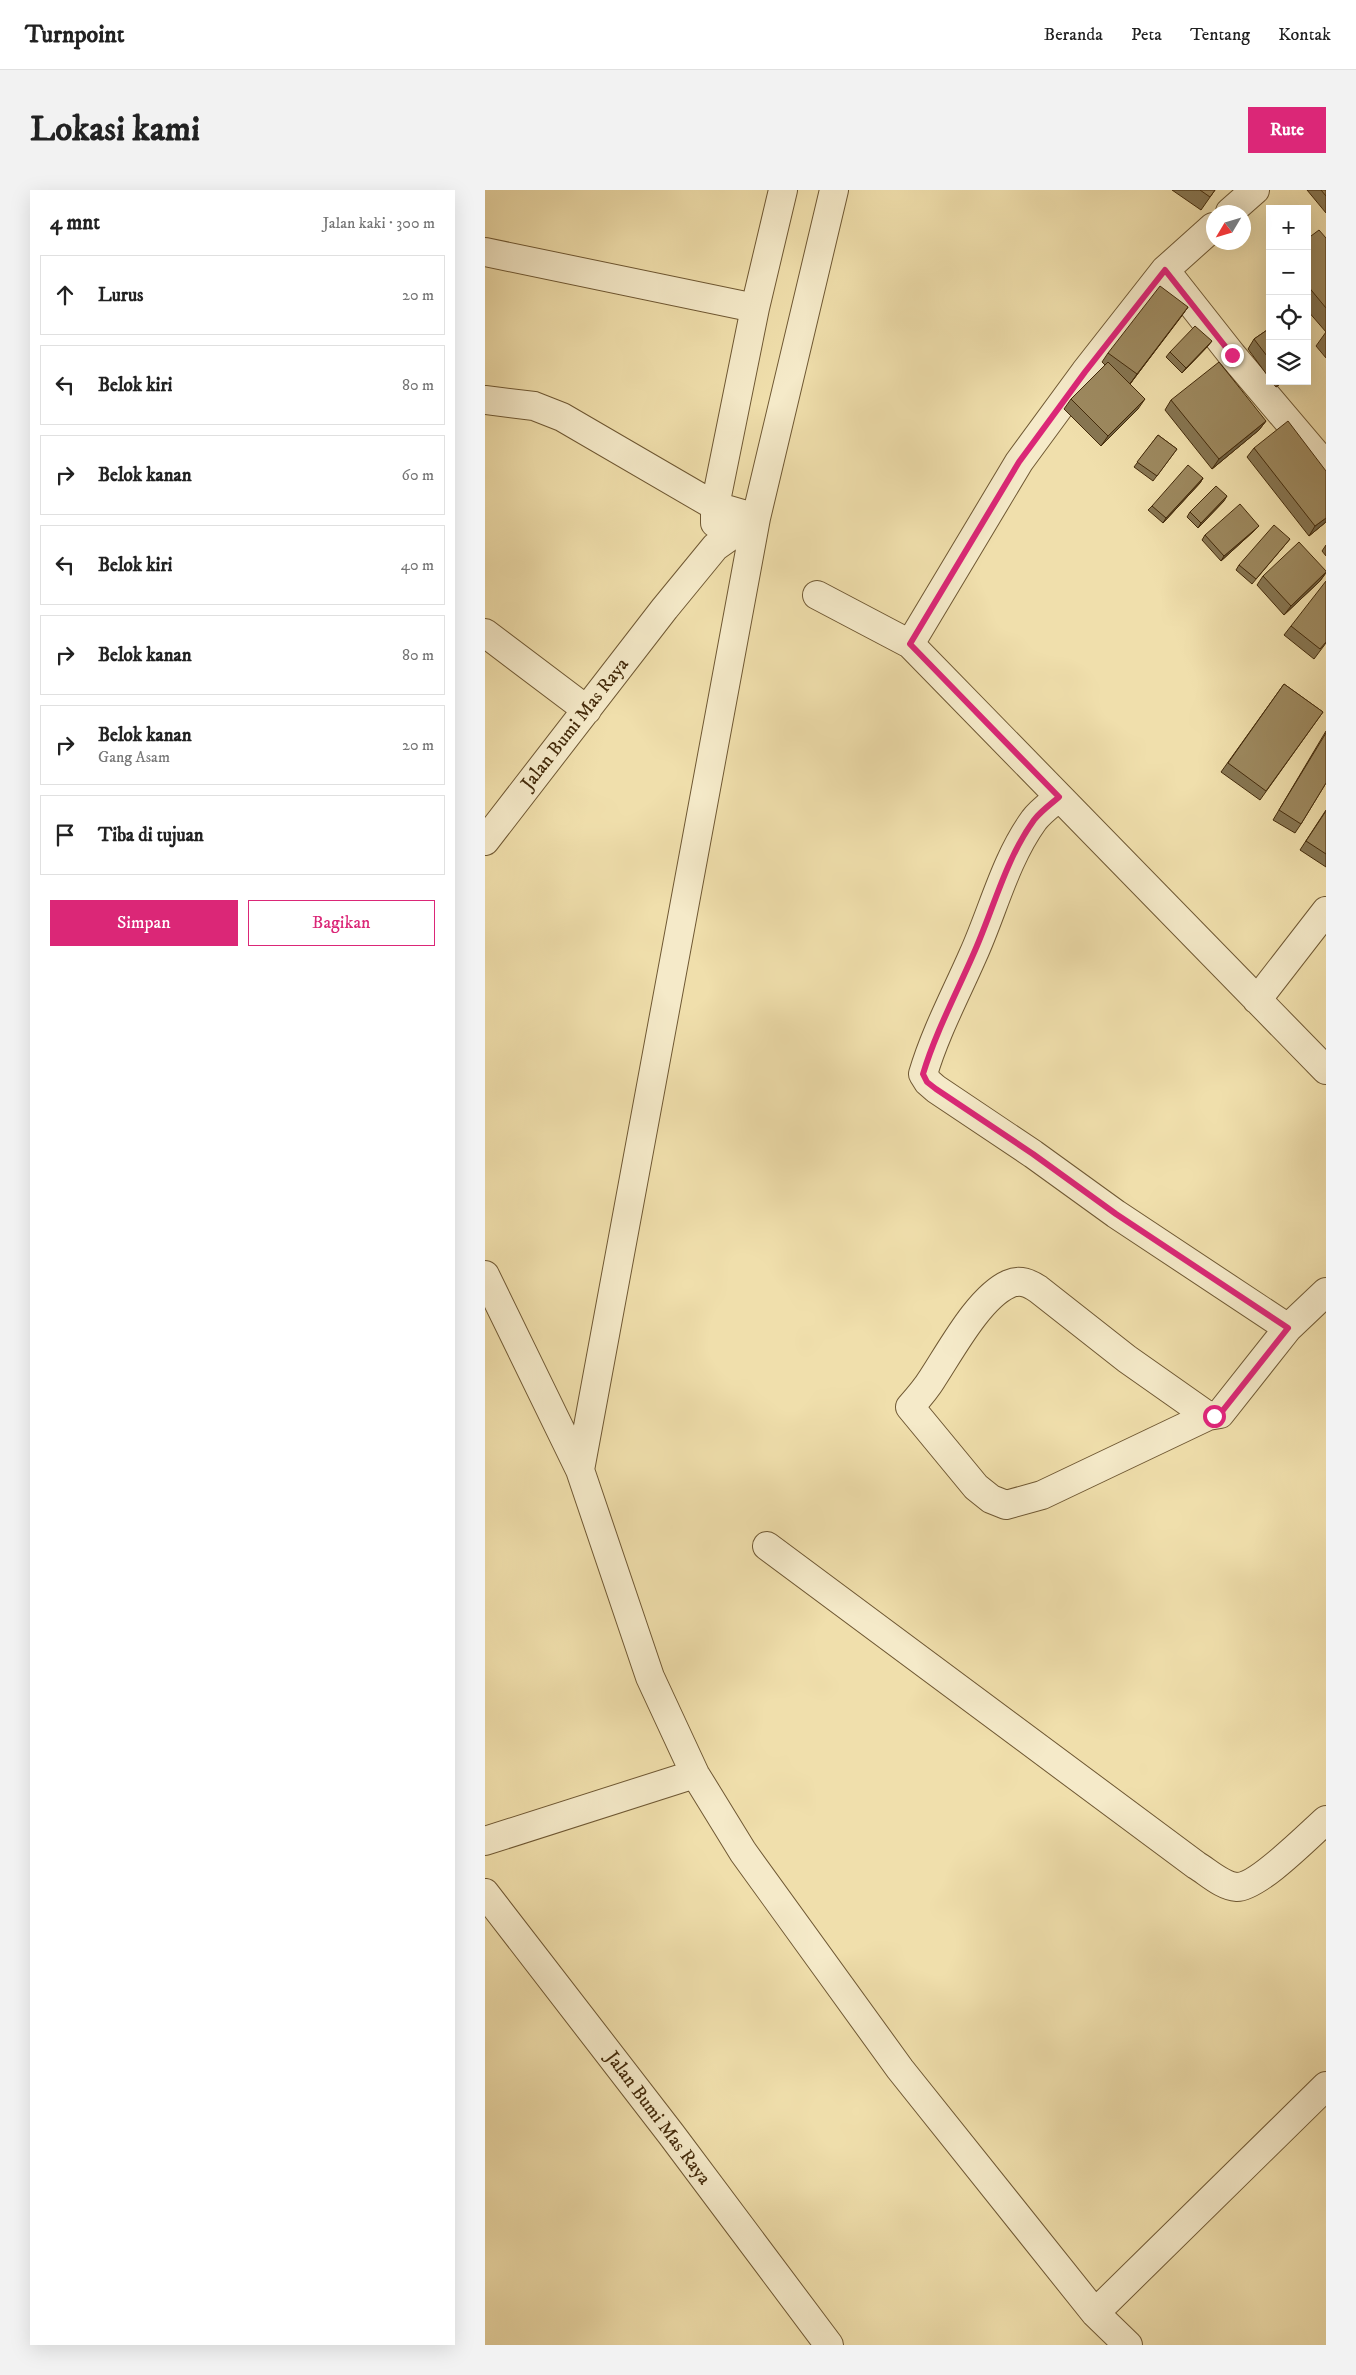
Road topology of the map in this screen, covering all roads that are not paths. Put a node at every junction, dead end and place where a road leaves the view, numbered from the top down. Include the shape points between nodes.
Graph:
1 (783, 190) edge
2 (834, 190) edge
3 (1255, 190) edge
4 (1238, 205) edge
5 (1206, 233) edge
6 (485, 252) edge
7 (1165, 270) junction
8 (755, 308) junction
9 (485, 400) edge
10 (1326, 466) edge
11 (715, 506) junction
12 (755, 518) junction
13 (715, 547) junction
14 (817, 595) dead end
15 (485, 633) edge
16 (910, 644) junction
17 (587, 710) junction
18 (1059, 797) junction
19 (485, 841) edge
20 (1326, 911) edge
21 (1257, 1000) junction
22 (1326, 1070) edge
23 (485, 1275) edge
24 (1326, 1292) edge
25 (1288, 1328) junction
26 (1207, 1416) junction
27 (580, 1470) junction
28 (767, 1546) dead end
29 (695, 1774) junction
30 (1326, 1820) edge
31 (485, 1842) edge
32 (485, 1893) edge
33 (485, 1913) edge
34 (516, 1934) junction
35 (1326, 2086) edge
36 (1095, 2313) junction
37 (829, 2345) edge
38 (1128, 2345) edge

1 - 8 street
2 - 12 street
3 - 4 street
5 - 7 street
6 - 8 street
7 - 10 street
7 - 16 street via 1019,462
8 - 11 street
9 - 11 street via 535,406 562,416
11 - 12 street
11 - 13 street
12 - 13 street, Jalan Bumi Mas Raya
12 - 27 street
13 - 17 street, Jalan Bumi Mas Raya
14 - 16 street
15 - 17 street
16 - 18 street
17 - 19 street, Jalan Bumi Mas Raya
18 - 21 street
18 - 25 street via 1035,819 1021,842 923,1074 936,1089
20 - 21 street
21 - 22 street
23 - 27 street
24 - 25 street
25 - 26 street via 1220,1414
26 - 26 street via 1127,1360 1026,1282 1009,1284 999,1290 978,1311 910,1407 976,1487 991,1499 1006,1505 1042,1494
27 - 29 street via 650,1677
28 - 30 street via 1226,1884 1238,1887 1258,1879
29 - 31 street
29 - 36 street via 743,1852 900,2069
32 - 34 street, Jalan Bumi Mas Raya
33 - 34 street
34 - 37 street, Jalan Bumi Mas Raya
35 - 36 street
36 - 38 street

